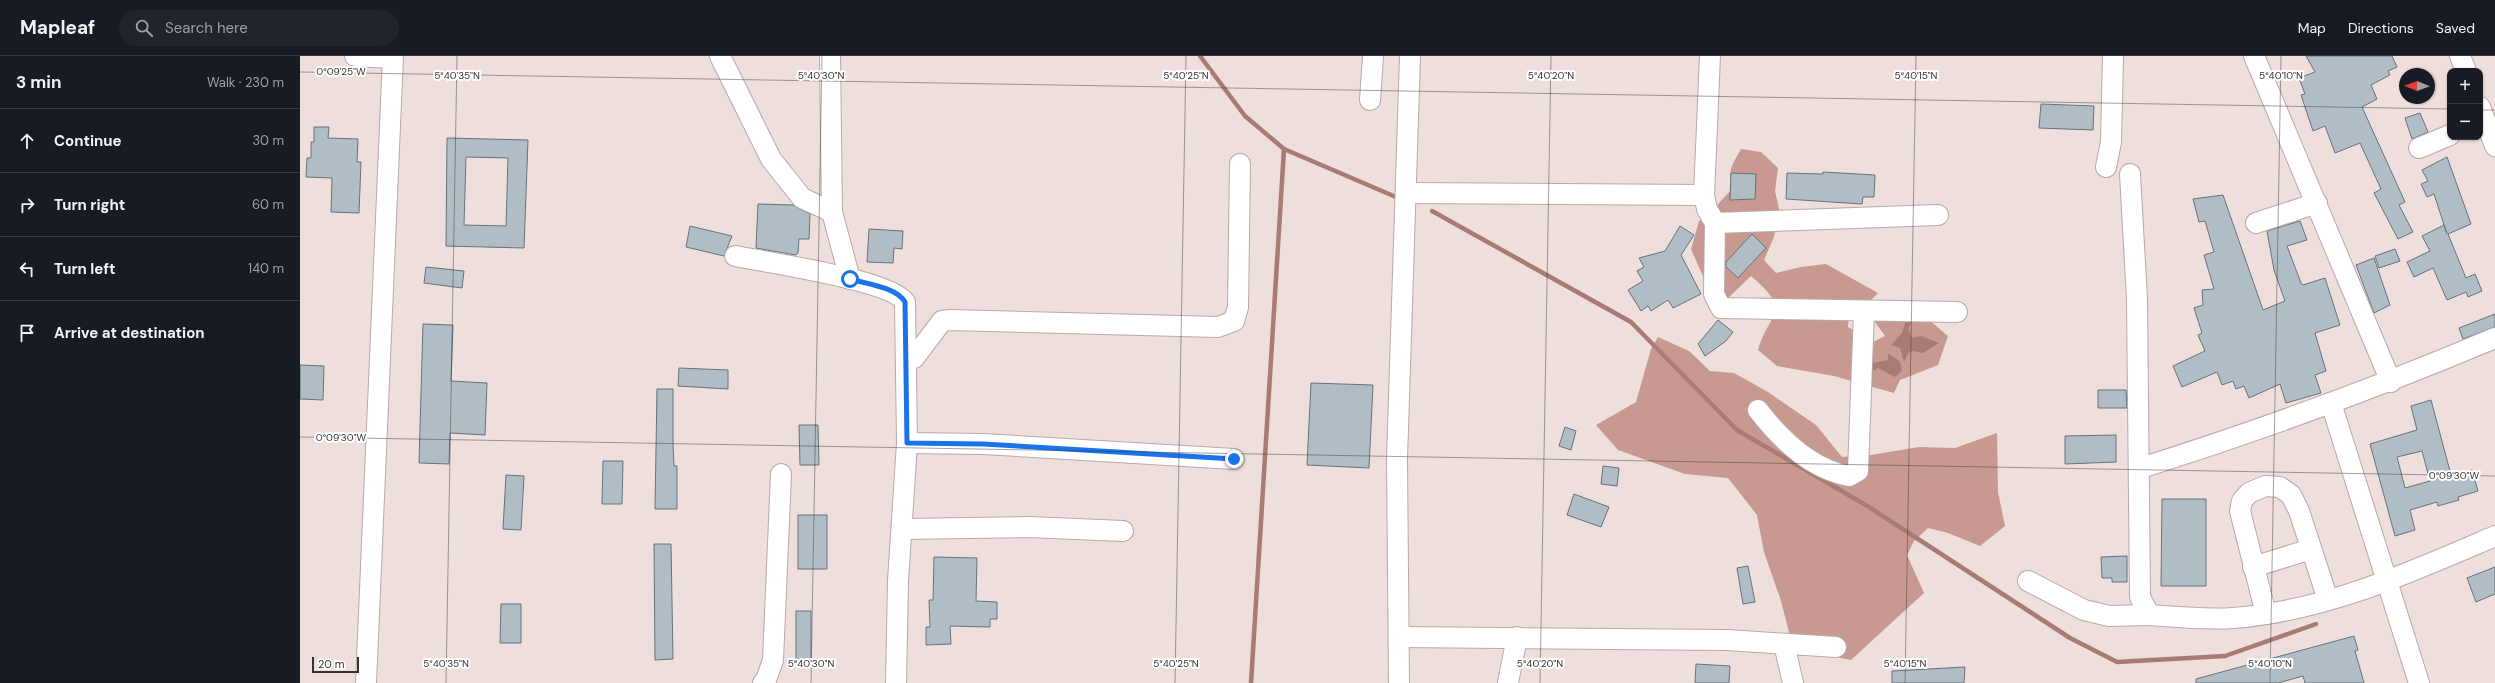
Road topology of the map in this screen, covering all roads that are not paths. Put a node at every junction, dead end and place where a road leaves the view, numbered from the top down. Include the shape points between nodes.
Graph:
1 (355, 56) edge
2 (720, 56) edge
3 (830, 56) edge
4 (1373, 56) edge
5 (1410, 56) edge
6 (1710, 56) edge
7 (2113, 56) edge
8 (2254, 56) edge
9 (2460, 56) edge
10 (392, 57) edge
11 (2465, 68) edge
12 (1370, 100) dead end
13 (2483, 119) edge
14 (2447, 137) edge
15 (2495, 146) edge
16 (2419, 148) dead end
17 (1240, 164) dead end
18 (2106, 167) dead end
19 (2130, 174) dead end
20 (1407, 193) junction
21 (1704, 195) junction
22 (2318, 203) junction
23 (832, 212) junction
24 (1938, 215) dead end
25 (1715, 223) junction
26 (2256, 223) dead end
27 (735, 256) dead end
28 (850, 279) junction
29 (1864, 311) junction
30 (1957, 312) dead end
31 (2495, 338) edge
32 (906, 361) junction
33 (2390, 382) junction
34 (2331, 403) junction
35 (1758, 410) dead end
36 (907, 443) junction
37 (1234, 459) dead end
38 (2141, 468) junction
39 (781, 474) dead end
40 (902, 529) junction
41 (1123, 532) dead end
42 (2495, 536) edge
43 (2311, 549) junction
44 (2253, 567) junction
45 (2028, 581) dead end
46 (2386, 583) junction
47 (2328, 600) junction
48 (2266, 614) junction
49 (2149, 615) junction
50 (1400, 637) junction
51 (1517, 637) junction
52 (1784, 644) junction
53 (1836, 647) dead end
54 (366, 683) edge
55 (762, 683) edge
56 (896, 683) edge
57 (1399, 683) edge
58 (1508, 683) edge
59 (1793, 683) edge
60 (2419, 683) edge

1 - 10 street
2 - 23 street via 771,159 802,198
3 - 23 street
4 - 12 street
5 - 20 street
6 - 21 street
7 - 18 street via 2111,142
8 - 22 street
9 - 11 street
10 - 54 street
13 - 15 street
14 - 16 street
17 - 32 street via 1238,307 1234,321 1218,327 950,320 942,321 914,358
19 - 38 street via 2137,300
20 - 21 street
20 - 50 street via 1397,459
21 - 25 street via 1707,209
22 - 26 street
22 - 33 street
23 - 28 street
24 - 25 street
25 - 29 street via 1714,294 1721,308
27 - 28 street
28 - 32 street via 886,289 905,302
29 - 30 street
29 - 35 street via 1858,471 1849,476 1835,473 1792,448 1774,431
31 - 33 street
32 - 36 street
33 - 34 street
34 - 38 street
34 - 46 street
36 - 37 street via 983,444
36 - 40 street
38 - 49 street via 2140,597
39 - 55 street via 773,660 766,680
40 - 41 street via 1029,527
40 - 56 street
42 - 46 street
43 - 44 street
43 - 44 street via 2291,495 2280,487 2265,486 2249,493 2242,501 2240,511
43 - 47 street
44 - 48 street
45 - 49 street via 2084,610 2109,616
46 - 47 street
46 - 60 street
47 - 48 street
48 - 49 street via 2232,618
50 - 51 street
50 - 57 street
51 - 52 street
51 - 58 street
52 - 53 street
52 - 59 street

